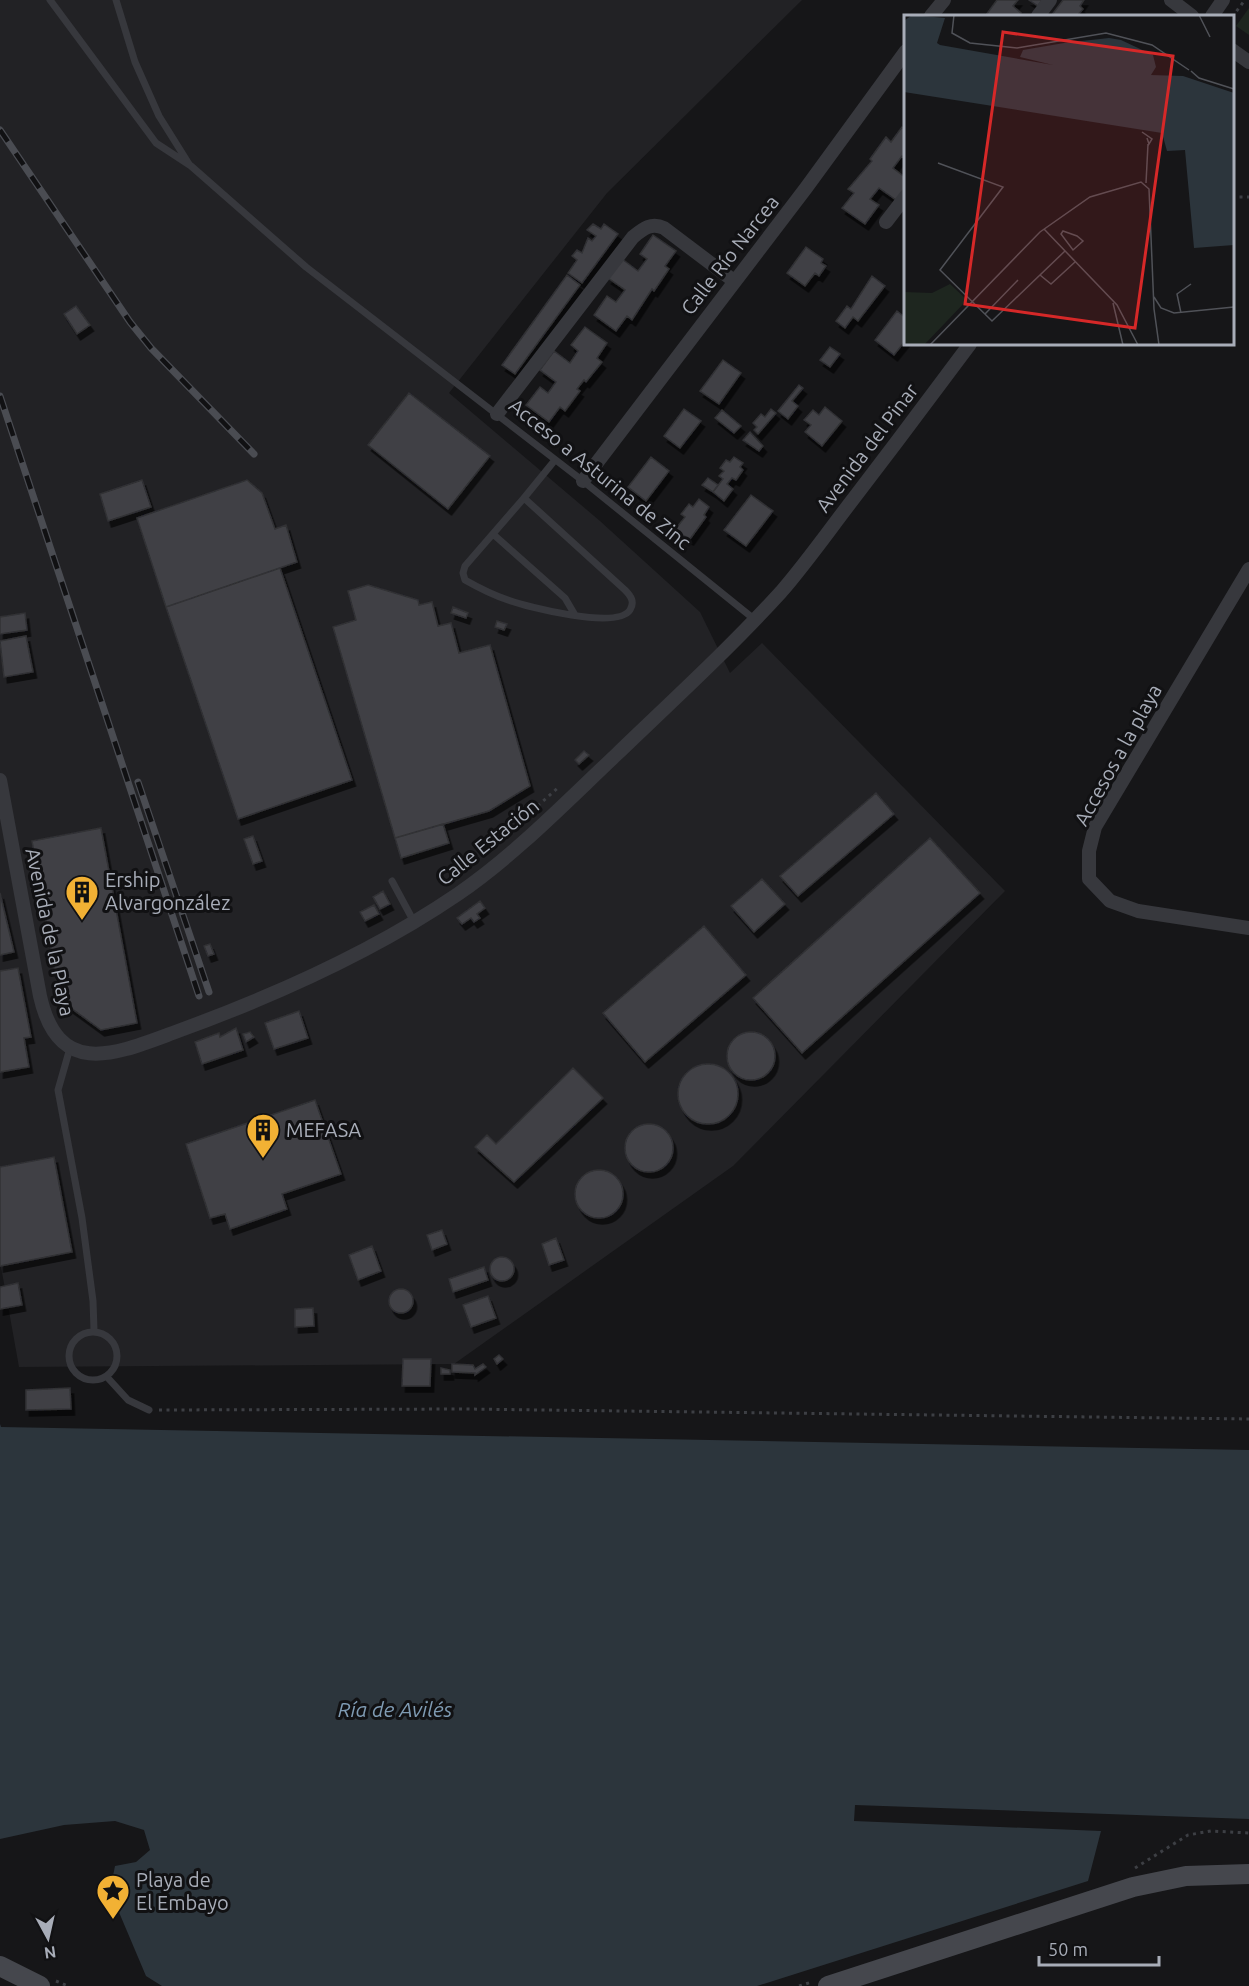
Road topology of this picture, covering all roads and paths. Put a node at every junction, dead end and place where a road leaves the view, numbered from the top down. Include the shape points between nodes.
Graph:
1 (50, 0) edge
2 (116, 0) edge
3 (944, 0) edge
4 (1050, 0) edge
5 (1171, 0) edge
6 (1223, 0) edge
7 (1245, 0) edge
8 (932, 15) edge
9 (1039, 15) edge
10 (1191, 15) edge
11 (1213, 15) edge
12 (1234, 16) edge
13 (1234, 51) edge
14 (904, 54) edge
15 (1249, 62) edge
16 (191, 166) junction
17 (904, 199) edge
18 (886, 222) dead end
19 (734, 281) junction
20 (969, 345) edge
21 (497, 414) junction
22 (555, 460) junction
23 (583, 481) junction
24 (524, 498) junction
25 (493, 534) junction
26 (1249, 569) edge
27 (795, 576) joint
28 (575, 615) junction
29 (754, 619) junction
30 (568, 779) dead end
31 (0, 780) edge
32 (489, 850) dead end
33 (392, 881) dead end
34 (413, 920) junction
35 (1249, 928) edge
36 (70, 1048) junction
37 (94, 1330) junction
38 (107, 1377) junction
39 (149, 1410) joint
40 (1249, 1419) edge
41 (1249, 1874) edge
42 (0, 1966) edge
43 (40, 1986) edge
44 (828, 1986) edge

1 - 16 lane via 156,143
2 - 16 lane via 135,62 159,116
3 - 8 street
4 - 9 street
5 - 10 street
6 - 11 street
7 - 12 path
13 - 15 street
14 - 19 street, Calle Río Narcea
16 - 21 lane, Acceso a Asturina de Zinc via 306,267
17 - 18 street
19 - 21 street via 664,228 645,227 633,237
19 - 23 street, Calle Río Narcea
20 - 27 street, Avenida del Pinar
21 - 22 lane, Acceso a Asturina de Zinc
22 - 23 lane, Acceso a Asturina de Zinc
22 - 24 lane
23 - 29 lane, Acceso a Asturina de Zinc
24 - 25 lane
24 - 28 lane via 631,596 632,605 621,617
25 - 28 lane via 565,598
25 - 28 lane via 465,566 465,580 510,601
26 - 35 street, Accesos a la playa via 1095,827 1089,851 1089,879 1110,901 1138,911
27 - 29 street, Calle Estación
29 - 34 street, Calle Estación via 517,846 465,889
30 - 32 path
31 - 36 street, Avenida de la Playa via 43,1011 51,1030
33 - 34 lane
34 - 36 street, Calle Estación via 333,965 218,1017 106,1054
36 - 37 lane via 58,1090 82,1218
37 - 38 lane via 108,1337 116,1356 117,1363
37 - 38 lane via 75,1339 70,1347 70,1362 84,1379
38 - 39 lane via 128,1400
39 - 40 path
41 - 44 street via 1186,1876 1133,1887
42 - 43 street

